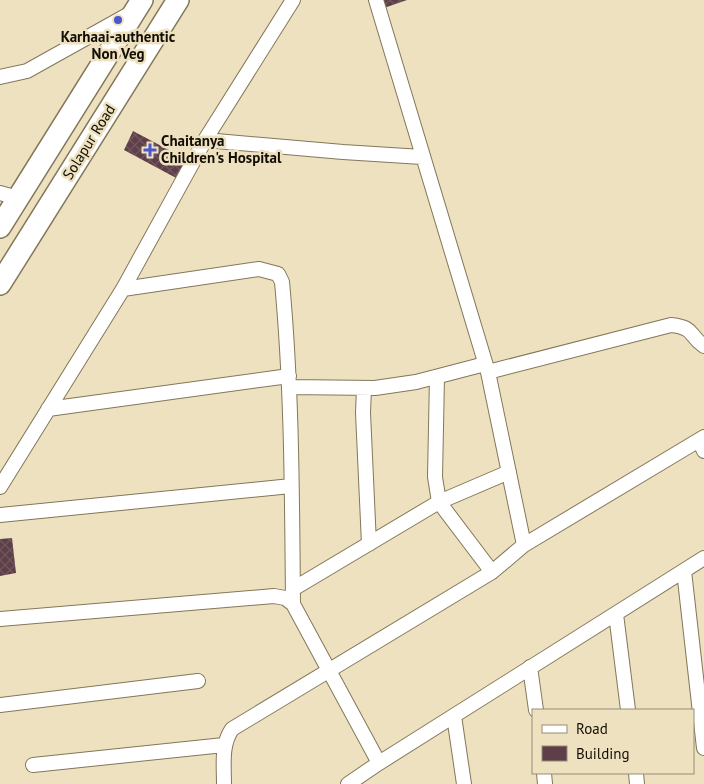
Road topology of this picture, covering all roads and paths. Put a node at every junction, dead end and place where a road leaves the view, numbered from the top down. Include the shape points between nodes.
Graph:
1 (178, 0) edge
2 (293, 0) edge
3 (376, 0) edge
4 (139, 5) edge
5 (0, 77) edge
6 (205, 140) junction
7 (422, 157) junction
8 (9, 195) edge
9 (0, 227) edge
10 (0, 284) edge
11 (123, 289) junction
12 (704, 346) edge
13 (487, 368) junction
14 (437, 377) junction
15 (289, 381) junction
16 (364, 388) junction
17 (48, 410) junction
18 (702, 443) edge
19 (510, 472) junction
20 (291, 486) junction
21 (0, 487) edge
22 (440, 502) junction
23 (0, 515) edge
24 (369, 544) junction
25 (524, 545) junction
26 (704, 558) edge
27 (684, 571) junction
28 (492, 572) junction
29 (293, 589) junction
30 (293, 604) junction
31 (616, 614) junction
32 (0, 619) edge
33 (530, 667) junction
34 (330, 670) junction
35 (198, 680) dead end
36 (0, 705) edge
37 (536, 709) edge
38 (628, 709) edge
39 (454, 716) junction
40 (224, 745) junction
41 (704, 748) edge
42 (379, 763) junction
43 (33, 765) dead end
44 (224, 784) edge
45 (348, 784) edge
46 (464, 784) edge

1 - 10 main road, Solapur Road
2 - 6 street
3 - 7 street
4 - 5 street via 27,71
4 - 8 main road, Solapur Road
6 - 7 street
6 - 11 street
7 - 13 street
8 - 9 main road, Solapur Road
11 - 15 street via 259,269 278,274 282,282
11 - 17 street
12 - 13 street via 690,330 671,325
13 - 14 street
13 - 19 street
14 - 16 street
14 - 22 street via 435,477
15 - 16 street
15 - 17 street
15 - 20 street
16 - 24 street
17 - 21 street
18 - 25 street
19 - 22 street
19 - 25 street
20 - 23 street
20 - 29 street
22 - 24 street
22 - 28 street
24 - 29 street
25 - 28 street
26 - 27 street
27 - 31 street
27 - 41 street
28 - 34 street
29 - 30 street
30 - 32 street via 286,598 274,596
30 - 34 street
31 - 33 street
31 - 38 street
33 - 37 street
33 - 39 street
34 - 40 street via 232,729
34 - 42 street
35 - 36 street
39 - 42 street
39 - 46 street
40 - 43 street
40 - 44 street
42 - 45 street

